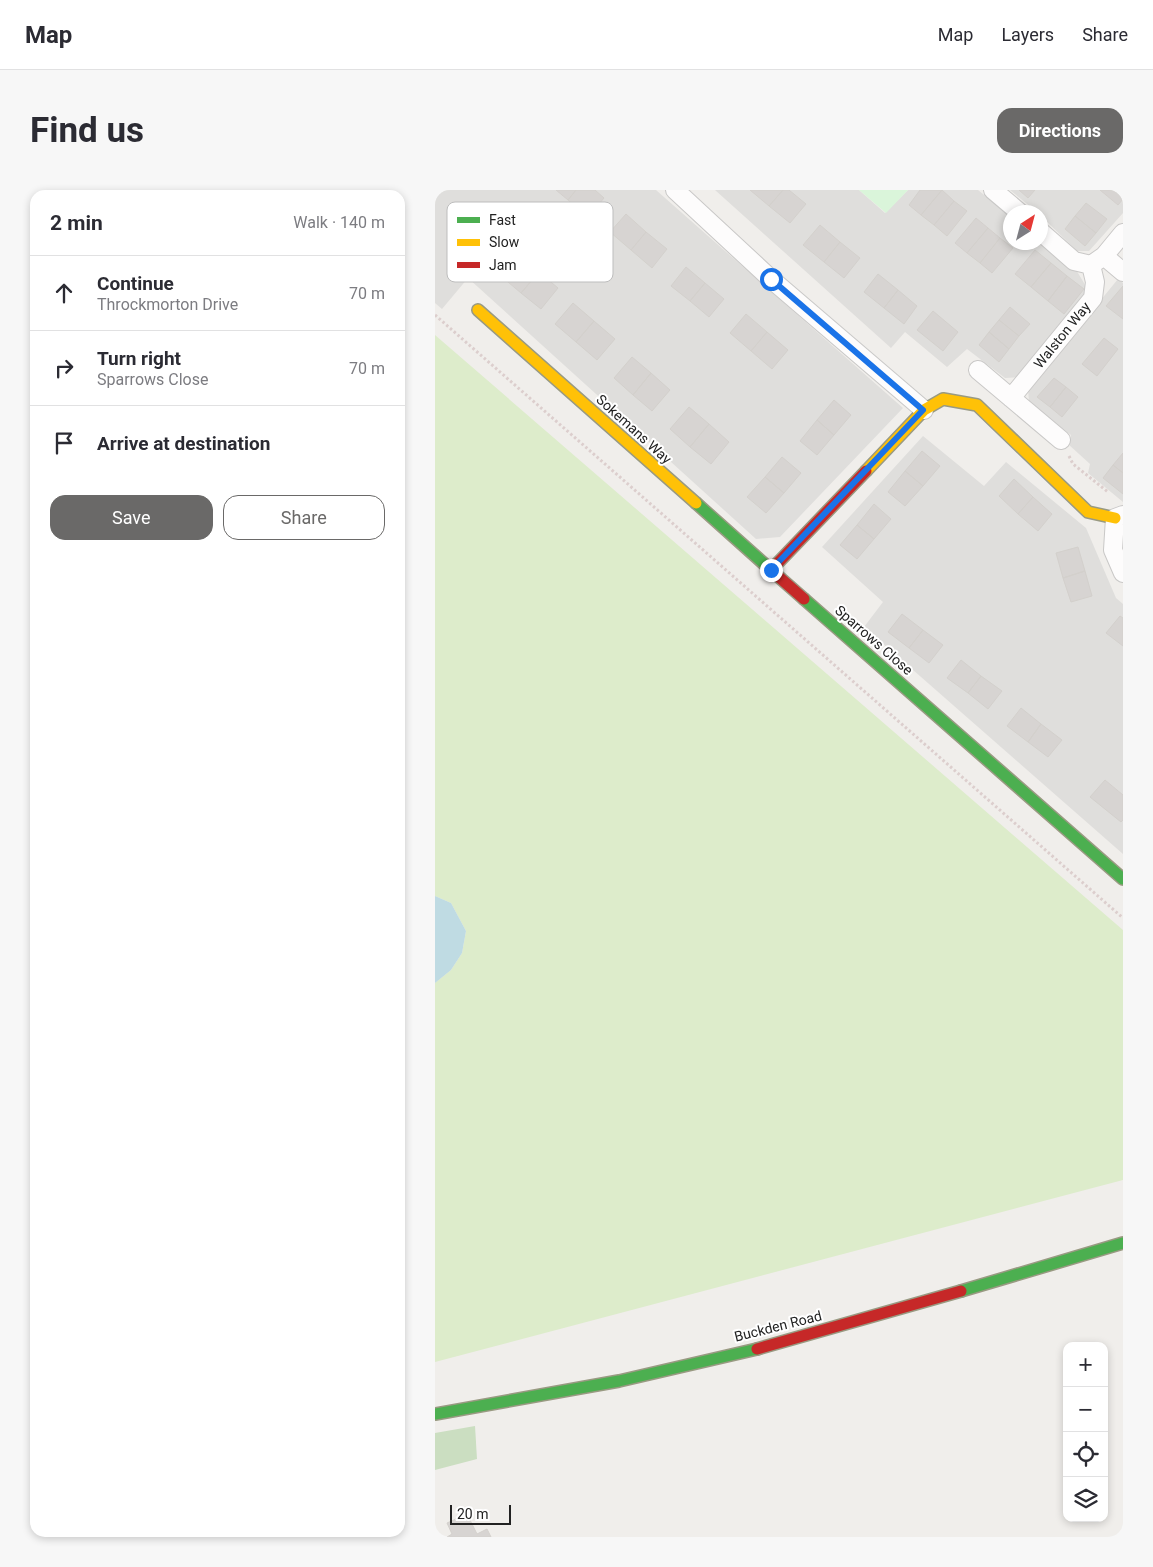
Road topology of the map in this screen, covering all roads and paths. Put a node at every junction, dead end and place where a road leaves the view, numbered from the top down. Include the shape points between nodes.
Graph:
1 (675, 190) edge
2 (993, 190) edge
3 (1011, 205) edge
4 (1123, 233) edge
5 (1048, 238) edge
6 (1098, 260) junction
7 (1123, 272) edge
8 (477, 310) dead end
9 (435, 315) edge
10 (978, 370) dead end
11 (1011, 398) junction
12 (923, 410) junction
13 (1061, 440) joint
14 (1115, 498) dead end
15 (1119, 517) edge
16 (771, 570) junction
17 (1123, 572) edge
18 (1123, 879) edge
19 (1123, 918) edge
20 (1123, 1243) edge
21 (435, 1414) edge

1 - 12 street via 771,279
2 - 3 street
4 - 6 street
5 - 6 street via 1074,261
6 - 7 street
6 - 11 street, Walston Way via 1093,298
8 - 16 street, Sokemans Way
9 - 19 path
10 - 11 street
11 - 13 street
12 - 15 street via 943,399 977,405 1088,512
12 - 16 street
13 - 14 path via 1073,464
15 - 17 street via 1113,550
16 - 18 street, Sparrows Close
20 - 21 street, Buckden Road via 790,1340 659,1372

